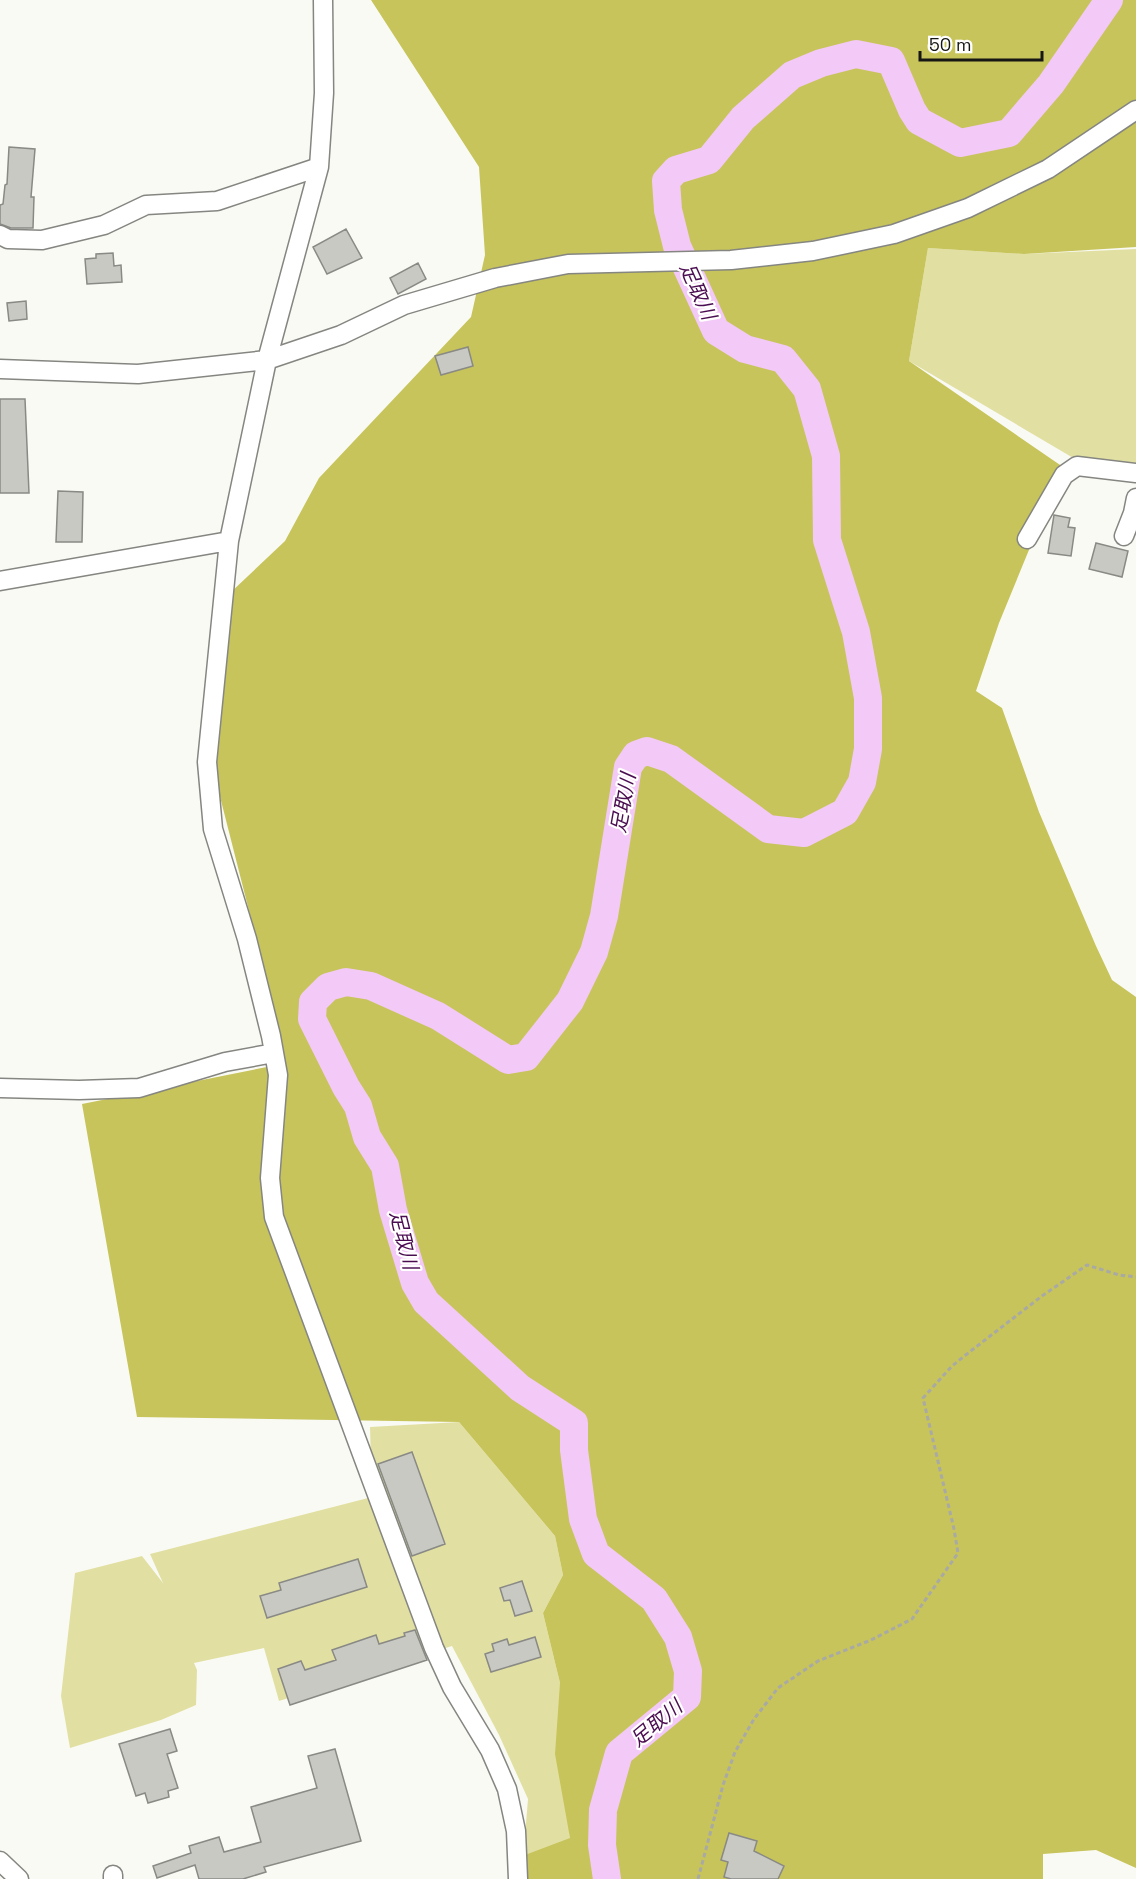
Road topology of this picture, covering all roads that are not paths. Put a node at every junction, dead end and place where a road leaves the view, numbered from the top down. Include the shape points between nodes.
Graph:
1 (323, 0) edge
2 (1136, 110) edge
3 (319, 167) junction
4 (0, 235) edge
5 (267, 360) junction
6 (0, 369) edge
7 (1136, 473) edge
8 (1136, 498) edge
9 (1124, 537) dead end
10 (1027, 539) dead end
11 (229, 541) junction
12 (0, 581) edge
13 (274, 1053) junction
14 (0, 1088) edge
15 (0, 1861) edge
16 (19, 1879) edge
17 (518, 1879) edge

1 - 3 street via 324,93
2 - 5 street via 1048,169 968,208 894,234 813,251 731,260 568,264 495,278 404,305 341,335
3 - 4 street via 217,201 146,205 104,225 42,240 8,239
3 - 5 street
5 - 6 street via 138,374
5 - 11 street
7 - 10 street via 1077,466 1064,474
8 - 9 street
11 - 12 street
11 - 13 street via 207,762 213,829 247,939
13 - 14 street via 225,1062 139,1088
13 - 17 street via 278,1075 270,1178 274,1217 434,1648 507,1789 516,1832
15 - 16 street

